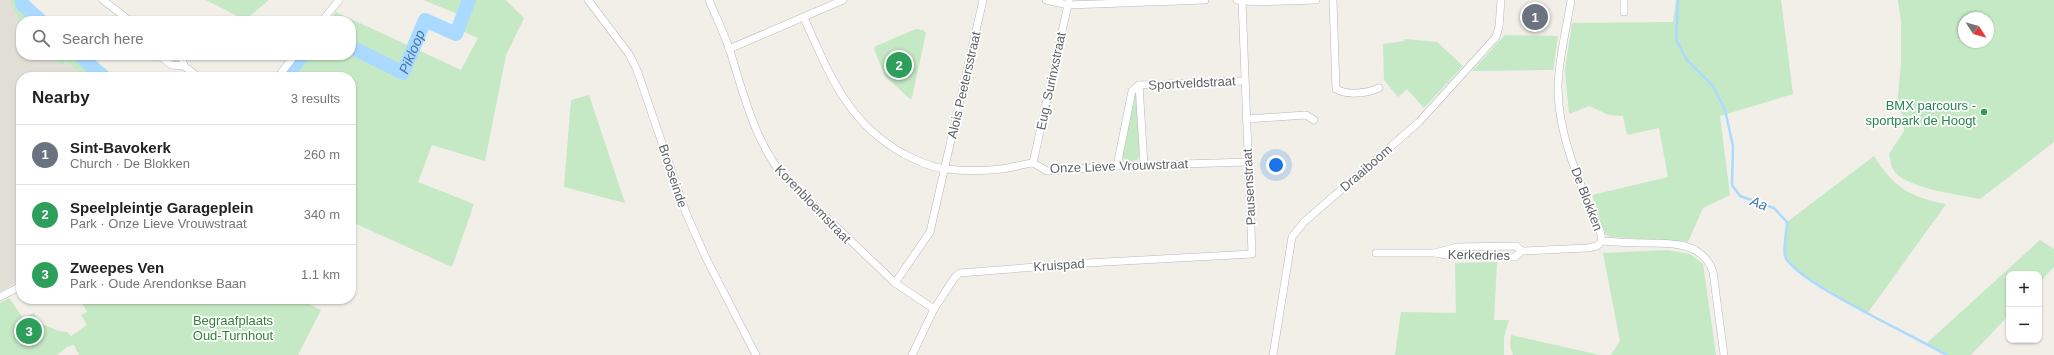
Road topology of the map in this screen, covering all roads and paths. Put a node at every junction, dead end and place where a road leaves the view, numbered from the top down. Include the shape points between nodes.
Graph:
1 (103, 0) edge
2 (339, 0) edge
3 (588, 0) edge
4 (708, 0) edge
5 (843, 0) edge
6 (983, 0) edge
7 (1046, 0) edge
8 (1205, 0) edge
9 (1241, 0) edge
10 (1316, 0) edge
11 (1333, 0) edge
12 (1501, 0) edge
13 (1571, 0) edge
14 (1624, 0) edge
15 (1069, 2) edge
16 (1624, 12) dead end
17 (124, 16) edge
18 (326, 16) edge
19 (804, 18) junction
20 (729, 49) junction
21 (165, 60) edge
22 (182, 60) edge
23 (291, 60) edge
24 (184, 66) junction
25 (192, 72) edge
26 (282, 72) edge
27 (1244, 81) junction
28 (1139, 85) junction
29 (1379, 88) dead end
30 (1246, 119) junction
31 (1314, 120) dead end
32 (1248, 162) junction
33 (1033, 163) junction
34 (1144, 165) junction
35 (1117, 166) junction
36 (945, 169) junction
37 (1602, 241) junction
38 (1522, 251) junction
39 (1376, 253) dead end
40 (1435, 253) junction
41 (1252, 254) joint
42 (895, 283) junction
43 (16, 289) edge
44 (0, 297) edge
45 (934, 309) junction
46 (756, 355) edge
47 (912, 355) edge
48 (1274, 355) edge
49 (1724, 355) edge

1 - 17 street
2 - 18 street
3 - 46 street, Brooseinde via 629,54 637,70 686,213
4 - 20 street, Korenbloemstraat
5 - 19 street
6 - 36 street, Alois Peetersstraat
7 - 15 street
8 - 15 street
9 - 10 street
9 - 27 street, Pausenstraat
11 - 29 street via 1336,89 1346,92 1370,92
12 - 48 street, Draaiboom via 1496,37 1420,122 1304,222 1292,237
13 - 37 street, De Blokken via 1558,87 1560,104 1574,168 1600,230
14 - 16 street
15 - 33 street, Eug. Surinxstraat
19 - 20 street
19 - 36 street, Onze Lieve Vrouwstraat via 839,92 859,120 873,134 897,150
20 - 42 street, Korenbloemstraat via 760,141 771,160 783,176 827,220
21 - 24 street via 171,65
22 - 24 street
23 - 26 street
24 - 25 street
27 - 28 street, Sportveldstraat
27 - 30 street, Pausenstraat
28 - 34 street, Sportveldstraat
28 - 35 street, Sportveldstraat via 1132,91
30 - 31 street via 1306,116
30 - 32 street, Pausenstraat
32 - 34 street, Onze Lieve Vrouwstraat
32 - 41 street, Pausenstraat
33 - 35 street, Onze Lieve Vrouwstraat via 1047,172
33 - 36 street, Onze Lieve Vrouwstraat via 1002,169
34 - 35 street, Onze Lieve Vrouwstraat
36 - 42 street, Alois Peetersstraat via 930,232
37 - 38 street, Kerkedries via 1597,246 1587,248
37 - 49 street, De Blokken via 1679,244 1702,254 1710,262 1713,272
38 - 40 street, Kerkedries via 1515,257 1458,257
38 - 40 street, Kerkedries via 1516,246 1457,247
39 - 40 street, Kerkedries
41 - 45 street, Kruispad via 1087,262 960,273
42 - 45 street, Korenbloemstraat
43 - 44 street
45 - 47 street, Kruispad

